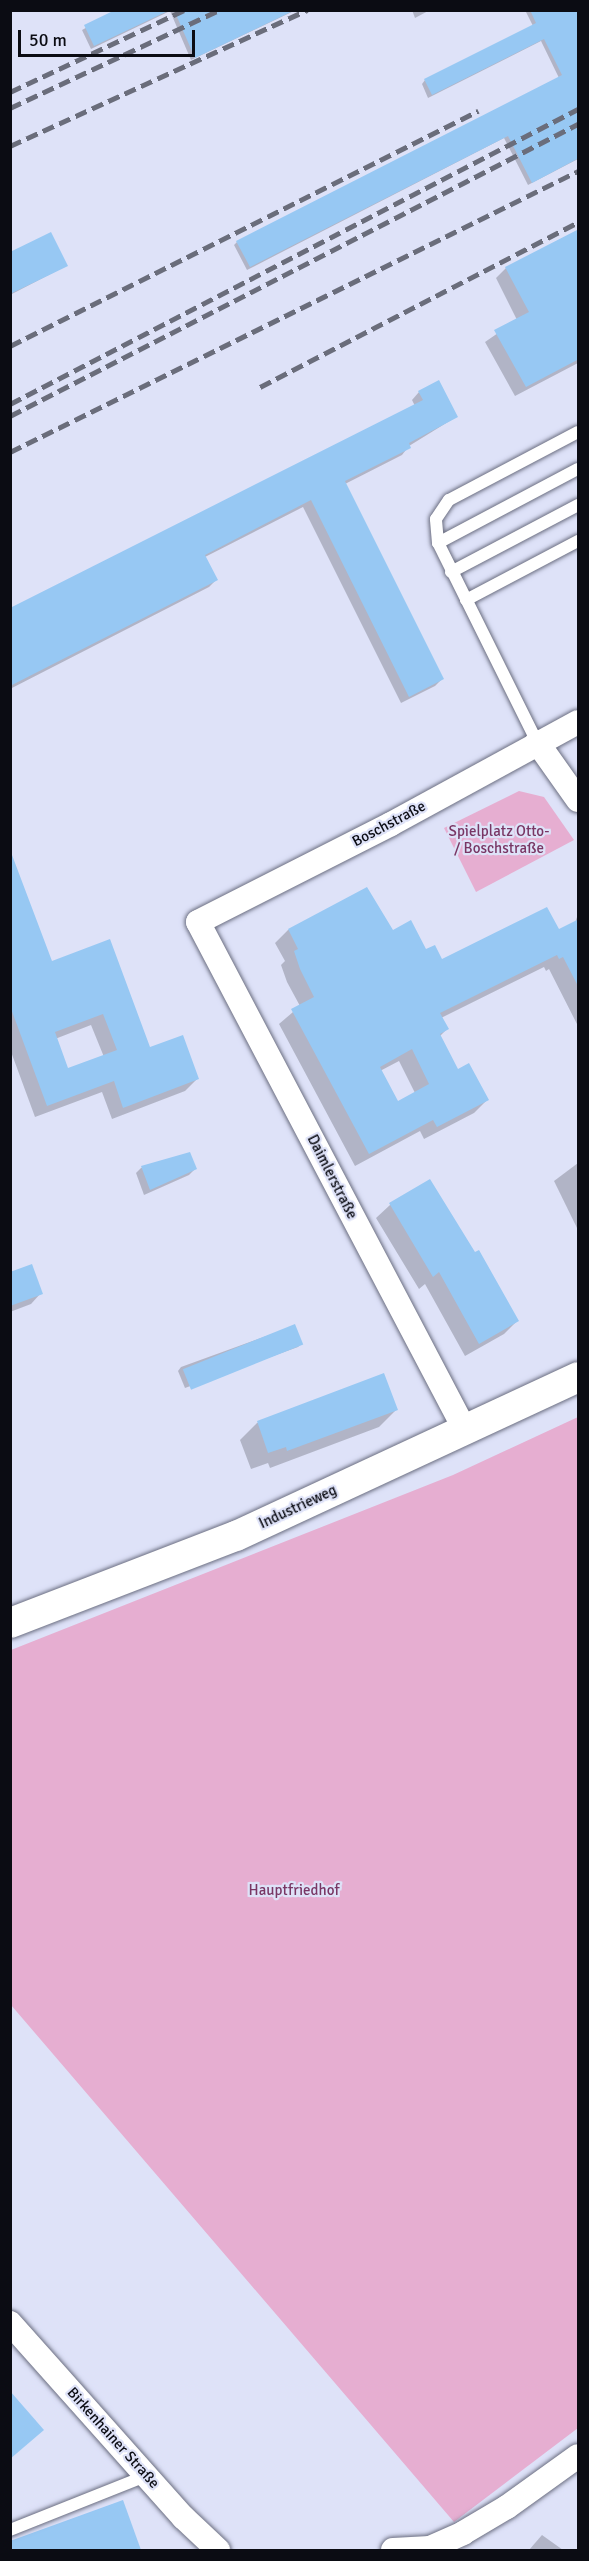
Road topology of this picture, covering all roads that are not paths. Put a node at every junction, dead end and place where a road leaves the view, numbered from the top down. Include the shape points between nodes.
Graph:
1 (579, 432) edge
2 (579, 469) edge
3 (579, 505) edge
4 (579, 541) edge
5 (438, 543) junction
6 (452, 572) junction
7 (466, 600) junction
8 (579, 722) edge
9 (537, 742) junction
10 (579, 800) edge
11 (198, 922) joint
12 (579, 1377) edge
13 (466, 1432) junction
14 (10, 1623) edge
15 (10, 2323) edge
16 (579, 2456) edge
17 (146, 2476) junction
18 (10, 2530) edge
19 (432, 2549) edge
20 (218, 2550) edge
21 (393, 2550) edge

1 - 5 lane via 449,500 436,519
2 - 5 lane
3 - 6 lane
4 - 7 lane
5 - 6 lane
6 - 7 lane
7 - 9 lane
8 - 9 street, Boschstraße
9 - 10 street
9 - 11 street, Boschstraße via 391,824
11 - 13 street, Daimlerstraße
12 - 13 street, Industrieweg
13 - 14 street, Industrieweg via 236,1536
15 - 17 street, Birkenhainer Straße
16 - 19 street via 492,2517
17 - 18 lane
17 - 20 street, Birkenhainer Straße
19 - 21 street

